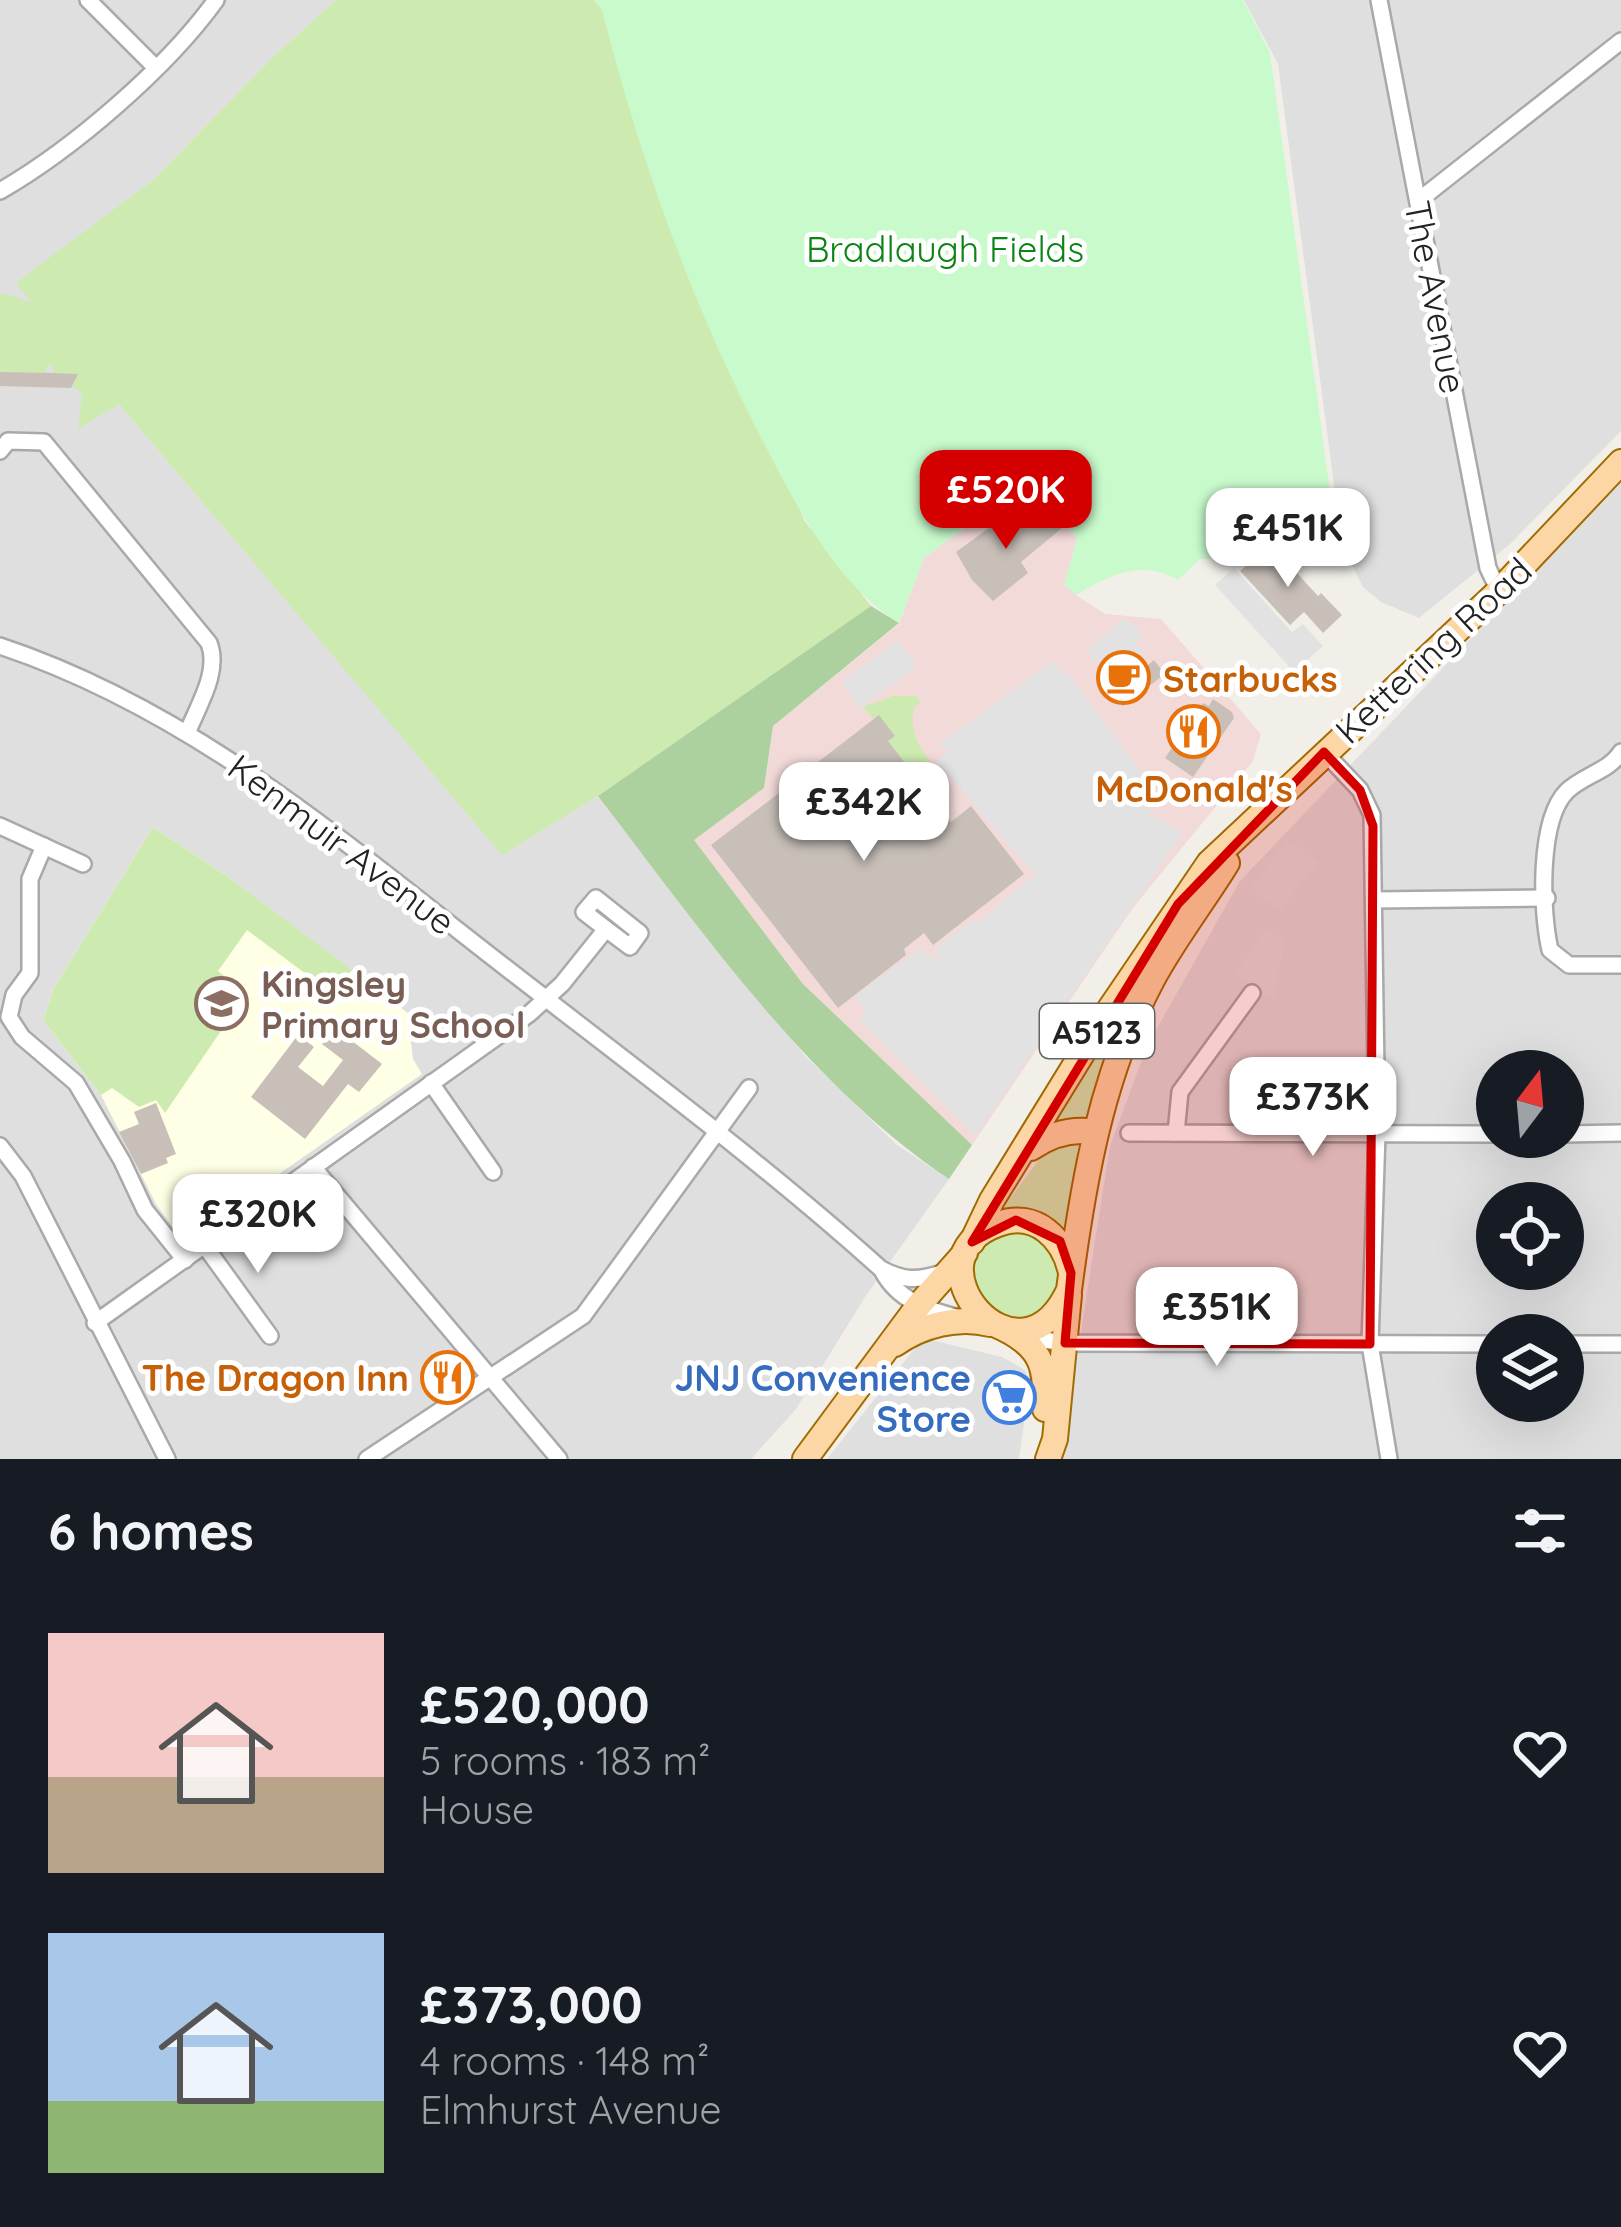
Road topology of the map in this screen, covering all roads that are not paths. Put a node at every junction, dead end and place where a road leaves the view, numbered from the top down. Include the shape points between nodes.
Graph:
1 (88, 0) edge
2 (216, 0) edge
3 (1379, 0) edge
4 (1621, 40) edge
5 (157, 68) junction
6 (0, 191) edge
7 (1418, 201) junction
8 (0, 451) edge
9 (1621, 462) edge
10 (1499, 591) junction
11 (0, 646) edge
12 (188, 731) junction
13 (1324, 752) junction
14 (1619, 760) edge
15 (0, 826) edge
16 (1241, 834) junction
17 (44, 846) junction
18 (82, 864) dead end
19 (1546, 898) junction
20 (1374, 900) junction
21 (606, 929) dead end
22 (1621, 965) edge
23 (1252, 993) dead end
24 (547, 999) junction
25 (430, 1083) junction
26 (749, 1088) dead end
27 (1095, 1132) junction
28 (716, 1133) junction
29 (1129, 1133) dead end
30 (1176, 1133) junction
31 (1621, 1133) edge
32 (1377, 1134) junction
33 (1476, 1134) edge
34 (1584, 1134) edge
35 (0, 1146) edge
36 (1024, 1154) junction
37 (313, 1167) junction
38 (493, 1172) dead end
39 (205, 1246) junction
40 (969, 1246) junction
41 (185, 1260) junction
42 (881, 1269) junction
43 (946, 1271) junction
44 (1070, 1282) junction
45 (919, 1305) junction
46 (95, 1323) junction
47 (997, 1327) junction
48 (270, 1336) dead end
49 (1065, 1343) junction
50 (1370, 1344) junction
51 (1476, 1344) edge
52 (1584, 1344) edge
53 (1621, 1344) edge
54 (884, 1352) junction
55 (489, 1380) junction
56 (167, 1459) edge
57 (367, 1459) edge
58 (559, 1459) edge
59 (805, 1459) edge
60 (1048, 1459) edge
61 (1389, 1459) edge

1 - 5 street
2 - 5 street
3 - 7 street, The Avenue
4 - 7 street
5 - 6 street
7 - 10 street, The Avenue via 1488,568
8 - 12 street via 8,441 44,442 209,643 210,674
9 - 10 main road, Kettering Road / A5123
10 - 13 main road, Kettering Road / A5123
11 - 12 street, Kenmuir Avenue via 82,676
12 - 24 street, Kenmuir Avenue
13 - 16 main road, Kettering Road / A5123
13 - 20 street via 1368,802
14 - 19 street via 1572,787 1553,810
15 - 17 street
16 - 27 main road, Kettering Road / A5123 via 1128,1028
16 - 36 main road, Kettering Road / A5123 via 1178,904
17 - 18 street
17 - 41 street via 30,879 30,973 9,1017 76,1082 145,1210
19 - 20 street
19 - 22 street via 1555,957 1569,965
20 - 32 street
21 - 24 street
23 - 30 street via 1180,1092
24 - 25 street
24 - 28 street, Kenmuir Avenue
25 - 37 street
25 - 38 street
26 - 28 street
27 - 36 main road via 1055,1134
27 - 44 main road, Kettering Road / A5123
28 - 42 street, Kenmuir Avenue
28 - 55 street via 583,1316
29 - 30 street
30 - 32 street
31 - 34 street
32 - 33 street
32 - 50 street
35 - 46 street via 23,1176
36 - 40 main road, Kettering Road / A5123
37 - 39 street
37 - 55 street
39 - 41 street
39 - 48 street
40 - 43 main road, Kettering Road / A5123
40 - 44 main road via 1004,1222 1032,1222 1060,1241
40 - 47 main road via 962,1285 976,1312
41 - 46 street
42 - 43 street via 903,1280
42 - 45 street, Kenmuir Avenue
43 - 45 main road, Kettering Road / A5123
44 - 47 main road via 1052,1317 1038,1326
44 - 49 main road, Kettering Road
45 - 47 street, Kenmuir Avenue
45 - 54 main road, Kettering Road / A5123
46 - 56 street
47 - 49 street, Kenmuir Avenue
47 - 54 main road, Kettering Road / A5123 via 932,1326
47 - 60 main road via 1044,1366
49 - 50 street, Kenmuir Avenue
49 - 60 main road, Kettering Road
50 - 51 street, Kenmuir Avenue
50 - 61 street
52 - 53 street
54 - 59 main road, Kettering Road / A5123
55 - 57 street
55 - 58 street

